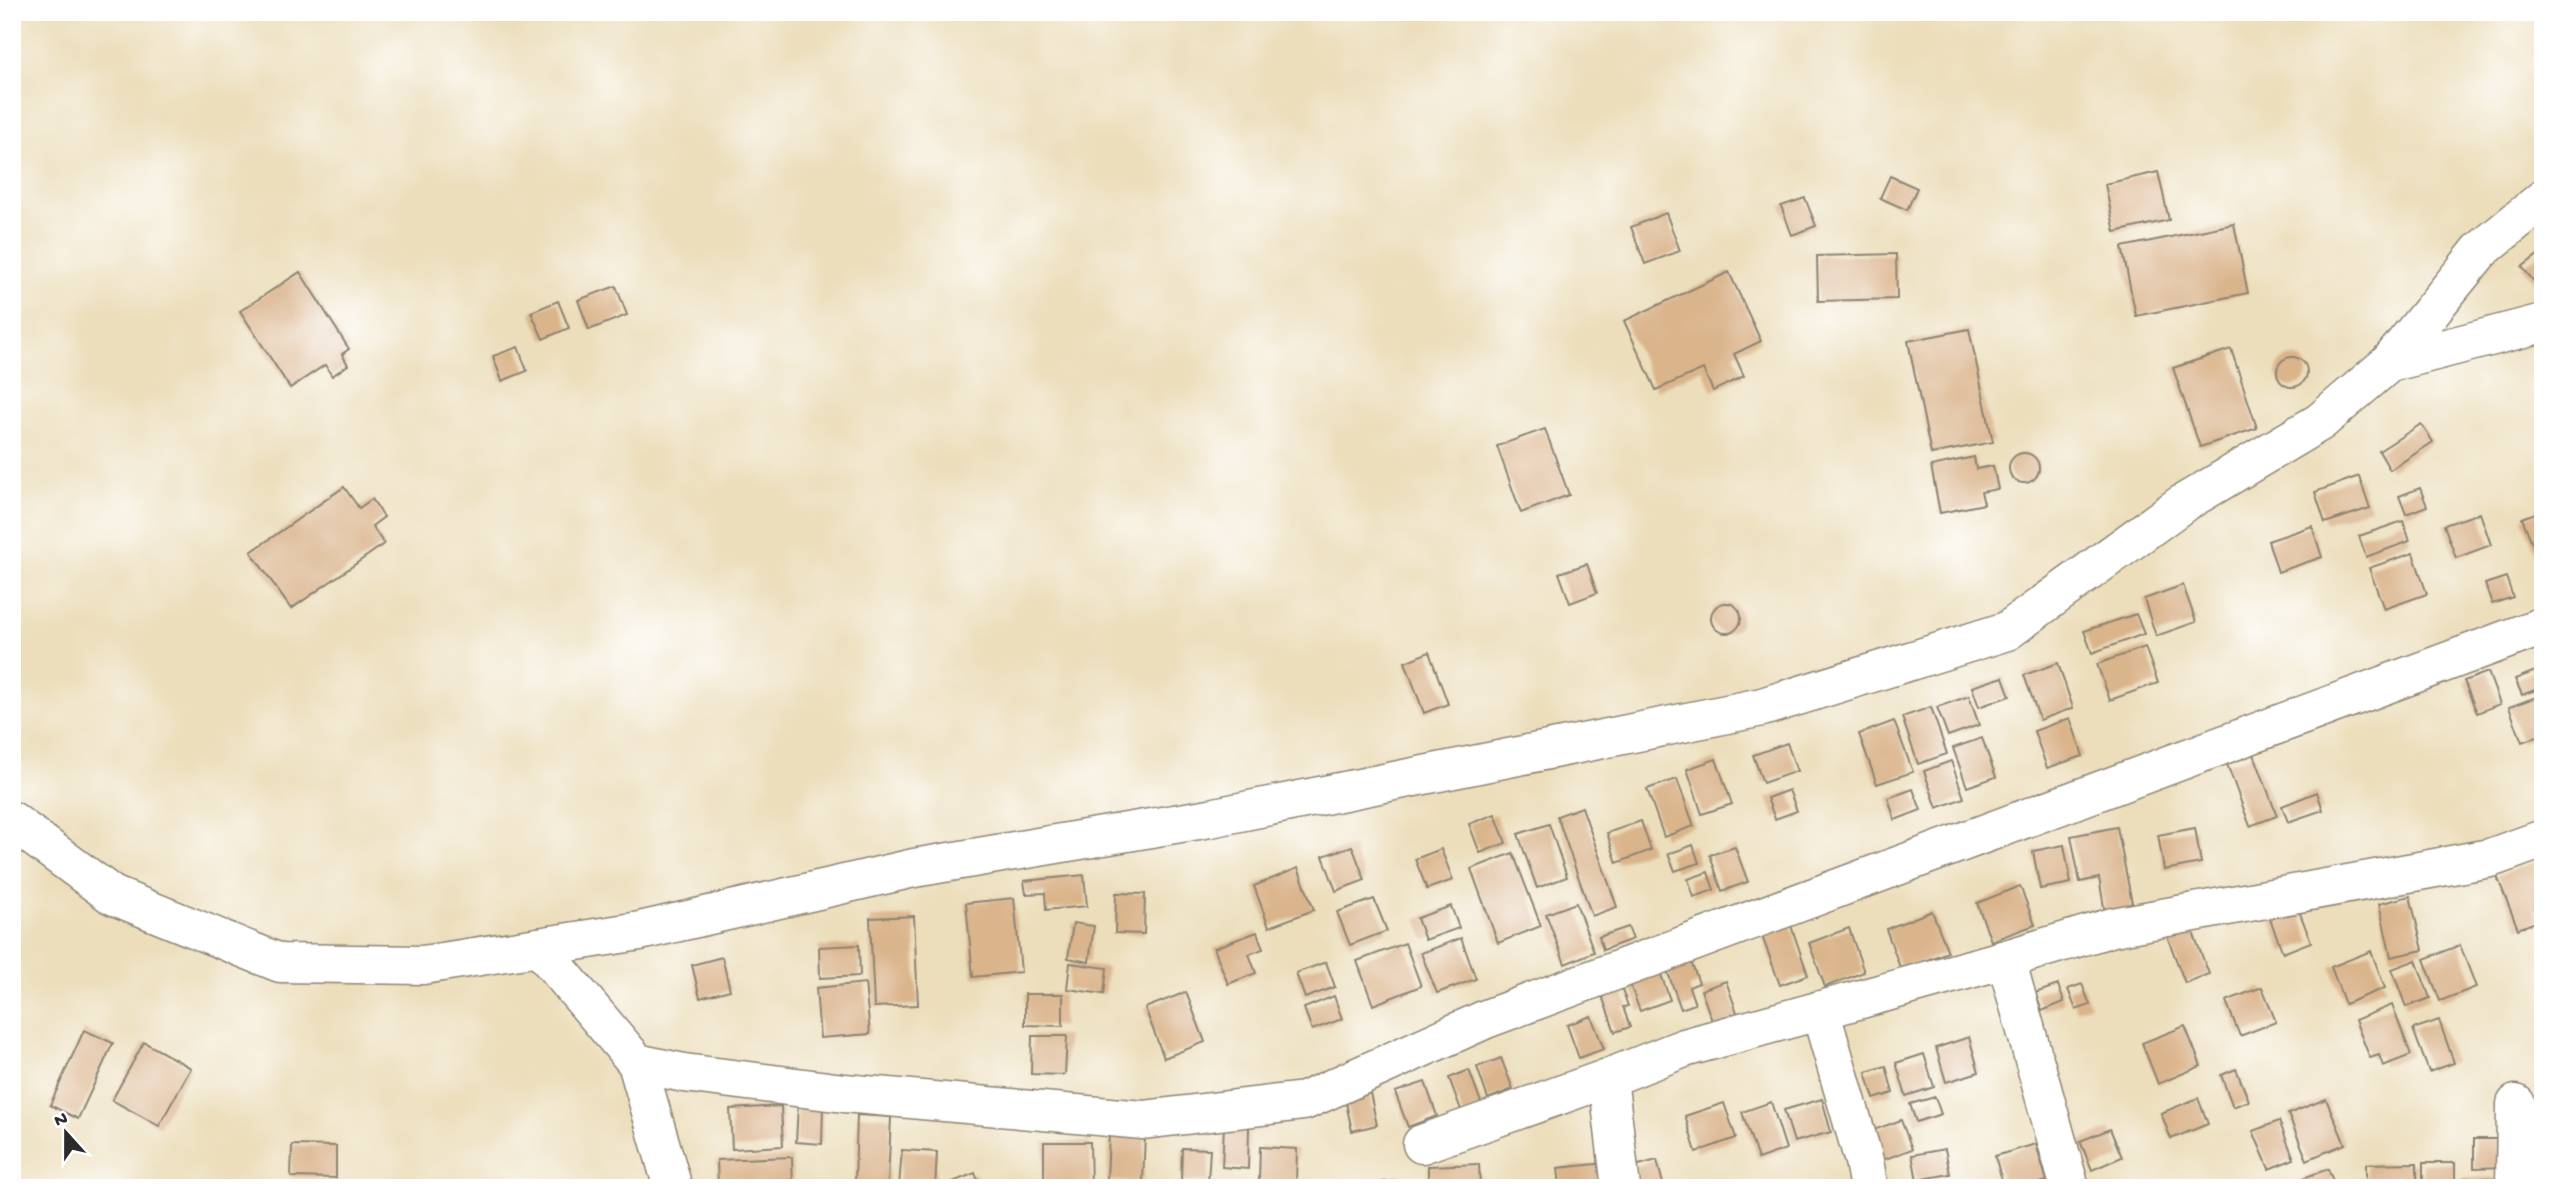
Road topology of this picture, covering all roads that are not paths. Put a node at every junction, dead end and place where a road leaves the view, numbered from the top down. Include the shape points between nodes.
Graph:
1 (2543, 199) edge
2 (2543, 323) edge
3 (2389, 363) junction
4 (2543, 626) edge
5 (12, 821) edge
6 (2543, 839) edge
7 (539, 947) junction
8 (2006, 959) junction
9 (1820, 1010) junction
10 (637, 1063) junction
11 (1608, 1077) junction
12 (2516, 1104) dead end
13 (1422, 1143) dead end
14 (673, 1188) edge
15 (1621, 1188) edge
16 (1869, 1188) edge
17 (2070, 1188) edge
18 (2515, 1188) edge

1 - 3 street via 2480,251
2 - 3 street
3 - 7 street via 2320,422 2182,504 2007,631 1762,707 1210,818 914,868 640,931
4 - 10 street via 1486,1019 1304,1101 1143,1120 844,1093
5 - 7 street via 112,895 280,963 423,965
6 - 8 street via 2490,858 2113,927
7 - 10 street
8 - 9 street
8 - 17 street
9 - 11 street via 1684,1048
9 - 16 street
10 - 14 street
11 - 13 street
11 - 15 street
12 - 18 street

